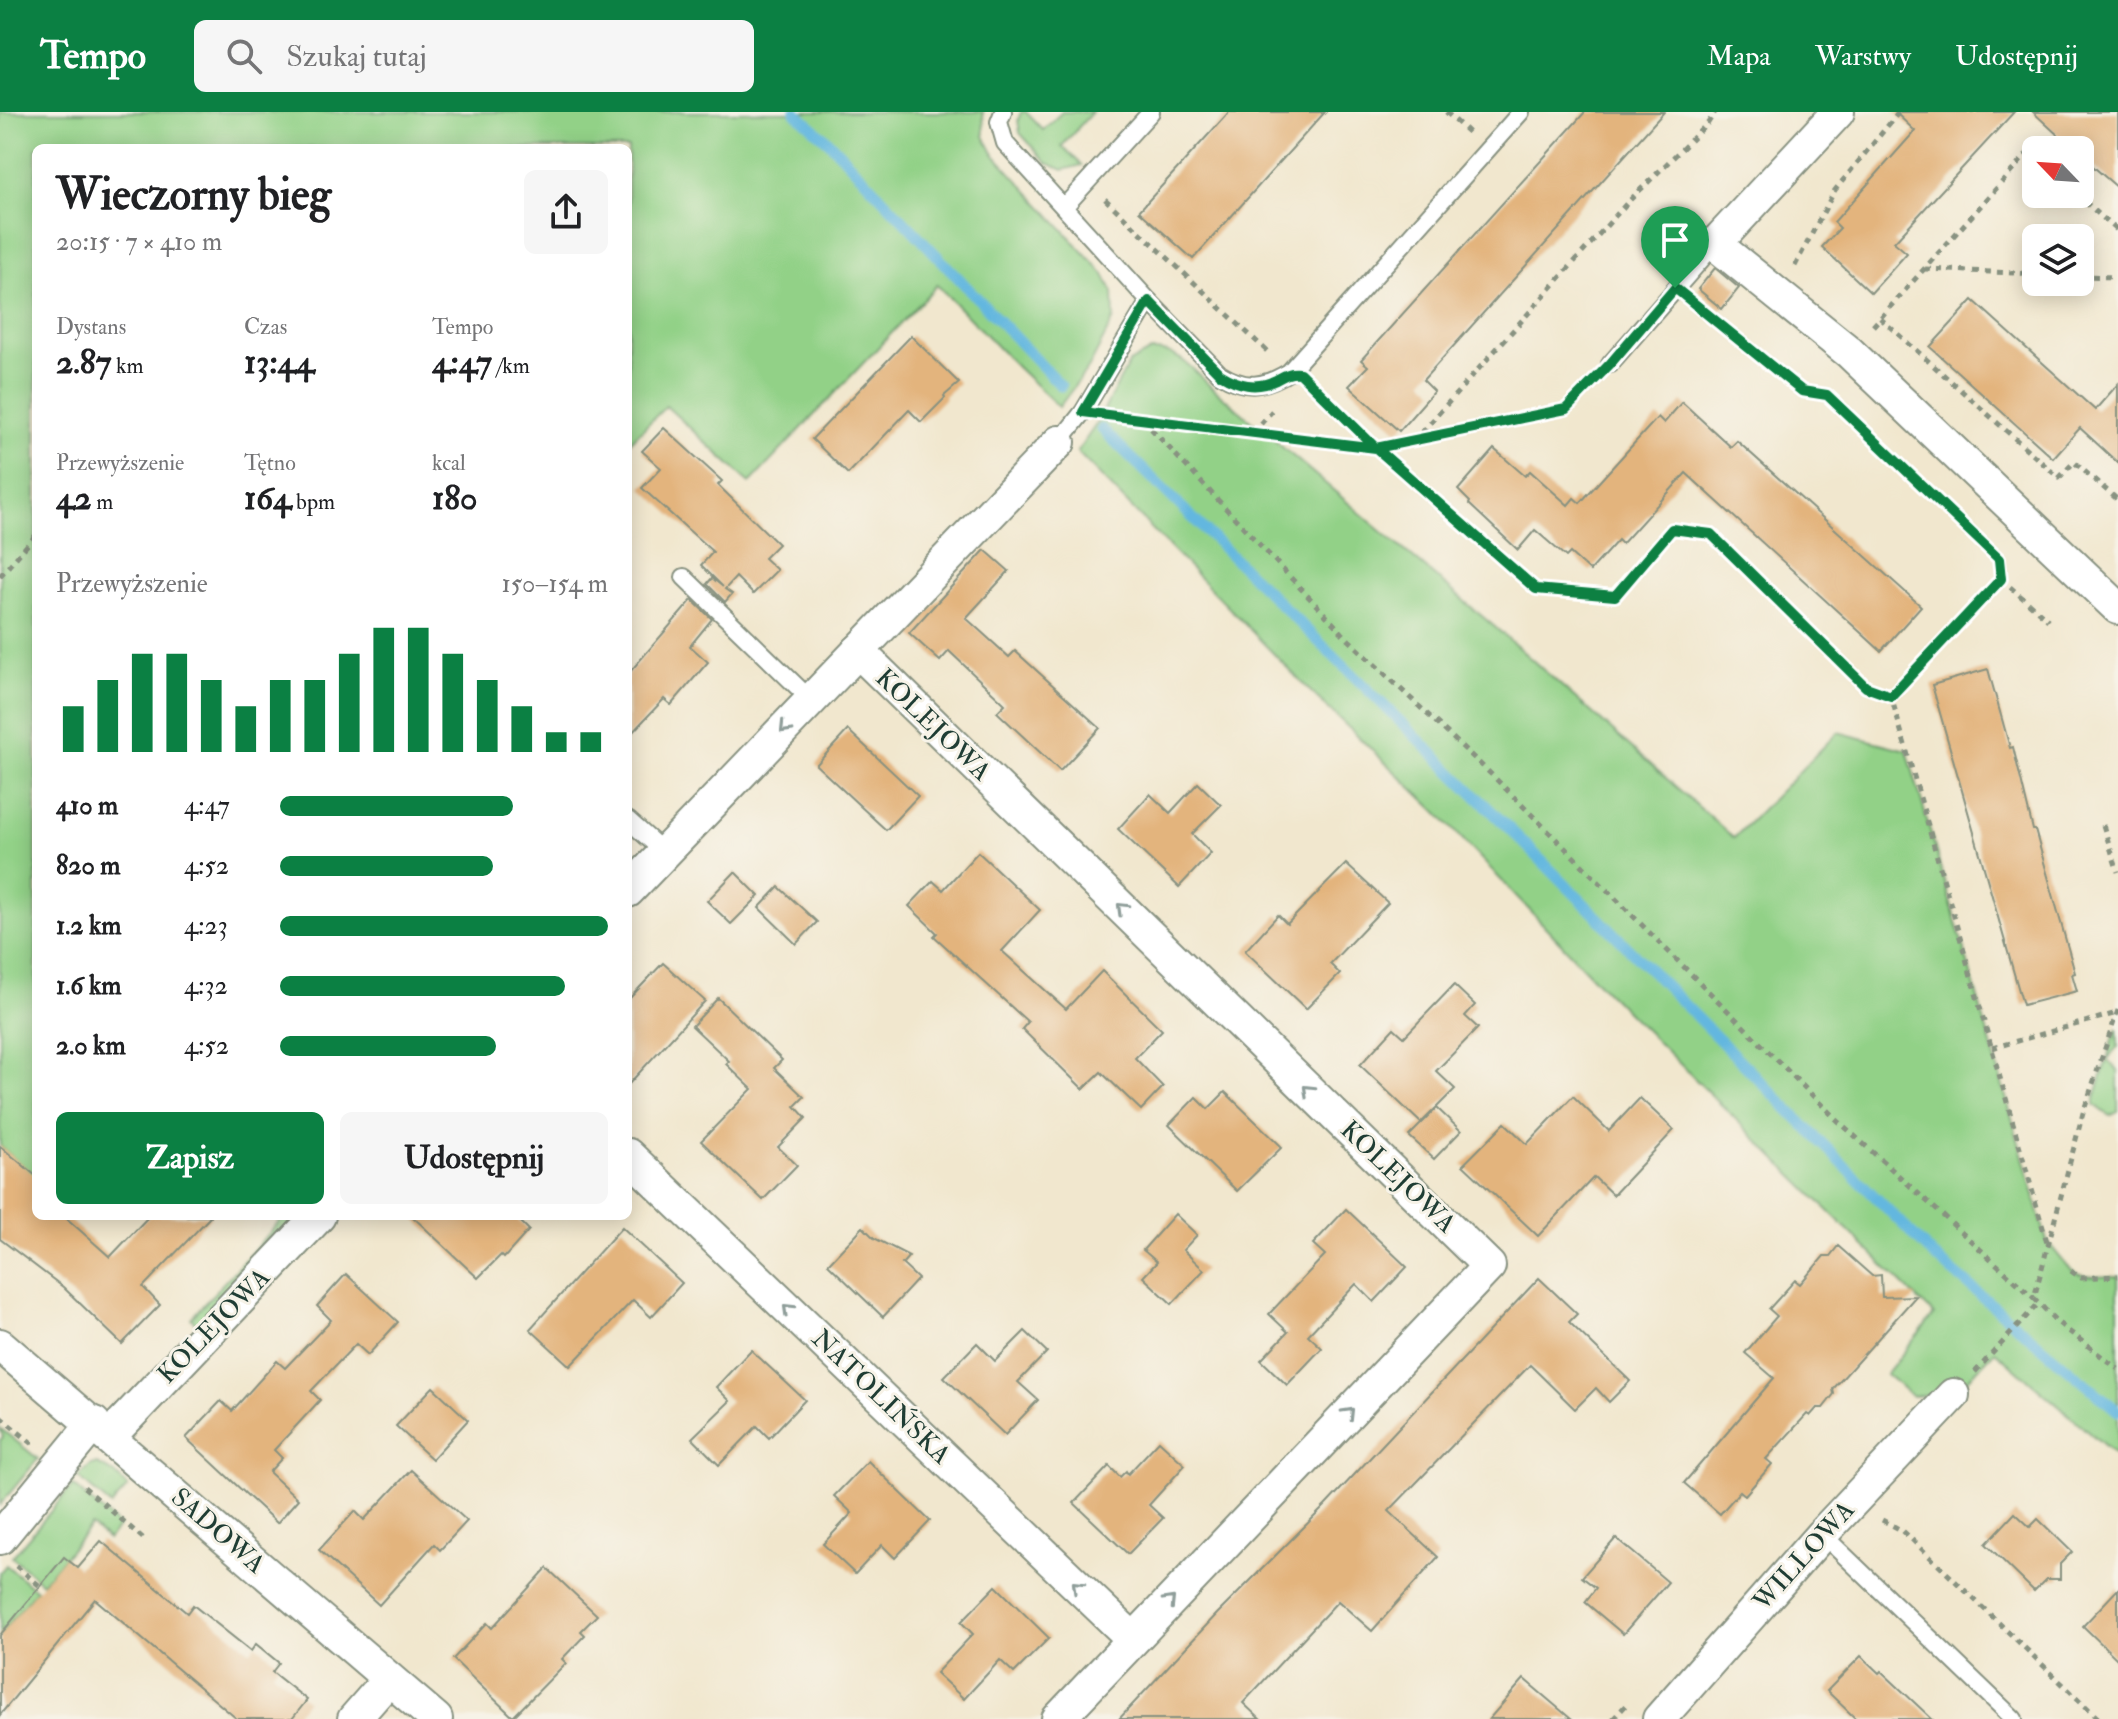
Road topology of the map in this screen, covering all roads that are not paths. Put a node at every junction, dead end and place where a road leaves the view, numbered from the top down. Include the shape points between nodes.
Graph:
1 (1003, 112) edge
2 (1151, 112) edge
3 (1521, 112) edge
4 (1838, 112) edge
5 (1065, 206) junction
6 (1715, 244) junction
7 (1149, 301) junction
8 (1610, 364) road end
9 (1059, 442) joint
10 (684, 577) dead end
11 (2118, 608) edge
12 (858, 651) junction
13 (811, 700) junction
14 (632, 824) edge
15 (665, 853) junction
16 (632, 887) edge
17 (632, 1159) edge
18 (315, 1220) edge
19 (0, 1345) edge
20 (1953, 1395) road end
21 (102, 1430) junction
22 (1822, 1534) junction
23 (2, 1548) edge
24 (1133, 1639) junction
25 (389, 1679) junction
26 (354, 1719) edge
27 (436, 1719) edge
28 (1058, 1719) edge
29 (1659, 1719) edge
30 (2014, 1719) edge

1 - 5 lane via 999,122 1005,143
2 - 5 lane
3 - 7 lane via 1289,372 1259,386 1233,382
4 - 6 street
5 - 7 lane
6 - 8 lane
6 - 11 street via 1849,352
7 - 9 lane via 1083,412
9 - 12 street, KOLEJOWA
10 - 13 lane
12 - 13 street, KOLEJOWA
24 -> 12 street, KOLEJOWA via 1489,1266
13 -> 15 street, KOLEJOWA
14 - 15 lane
15 - 16 street, KOLEJOWA
24 -> 17 street, NATOLIŃSKA
18 - 21 street, KOLEJOWA
19 - 21 street, SADOWA
20 - 22 street, WILLOWA
21 - 23 street, KOLEJOWA
21 - 25 street, SADOWA
22 - 29 street, WILLOWA
22 - 30 lane
24 - 28 street, KOLEJOWA
25 - 26 street
25 - 27 street, SADOWA

